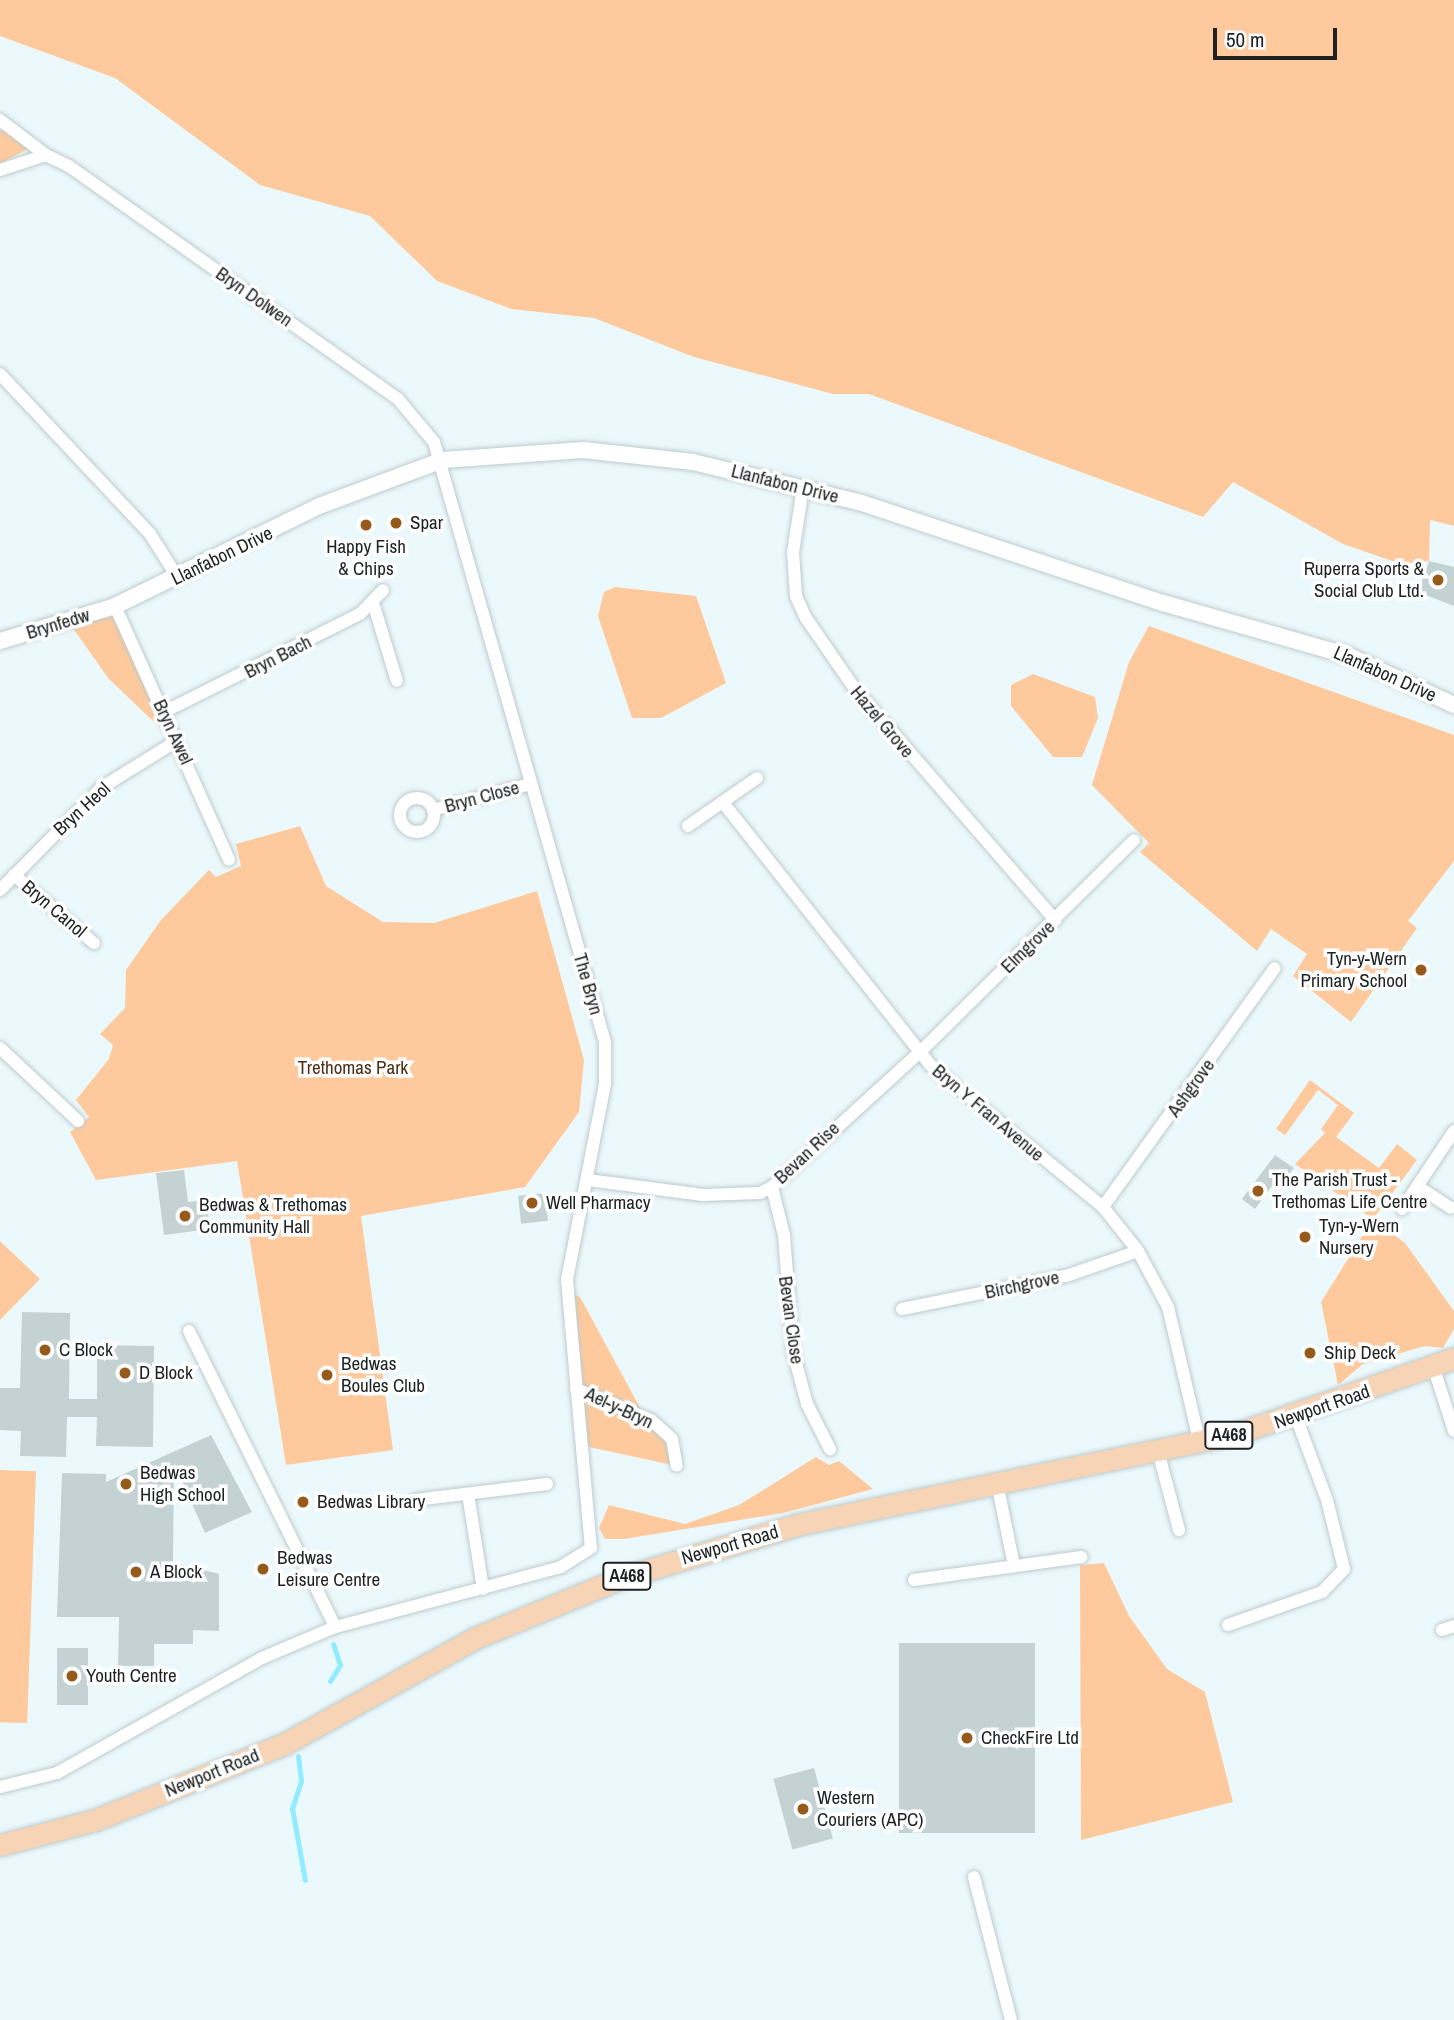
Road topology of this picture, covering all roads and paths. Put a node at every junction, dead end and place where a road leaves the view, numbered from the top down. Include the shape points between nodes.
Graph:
1 (0, 120) edge
2 (46, 155) junction
3 (0, 170) edge
4 (0, 374) edge
5 (443, 460) junction
6 (803, 487) junction
7 (178, 578) junction
8 (383, 590) dead end
9 (115, 606) junction
10 (374, 606) junction
11 (0, 641) edge
12 (397, 681) dead end
13 (1454, 705) edge
14 (164, 712) junction
15 (176, 743) junction
16 (757, 778) dead end
17 (530, 785) junction
18 (725, 805) junction
19 (433, 810) dead end
20 (688, 826) dead end
21 (1134, 840) dead end
22 (229, 860) dead end
23 (14, 875) junction
24 (0, 890) edge
25 (1055, 920) junction
26 (94, 943) dead end
27 (1275, 968) dead end
28 (0, 1048) edge
29 (920, 1052) junction
30 (78, 1121) dead end
31 (1454, 1131) edge
32 (587, 1180) junction
33 (772, 1186) junction
34 (1417, 1186) junction
35 (1102, 1207) junction
36 (1451, 1208) dead end
37 (1402, 1209) dead end
38 (1138, 1251) junction
39 (902, 1309) dead end
40 (189, 1331) dead end
41 (1454, 1358) edge
42 (1433, 1366) junction
43 (576, 1388) junction
44 (1296, 1417) junction
45 (1454, 1431) edge
46 (1199, 1440) junction
47 (830, 1449) dead end
48 (1157, 1451) junction
49 (677, 1466) dead end
50 (547, 1485) dead end
51 (998, 1488) junction
52 (468, 1494) junction
53 (415, 1500) dead end
54 (1179, 1530) dead end
55 (1082, 1557) dead end
56 (1014, 1565) junction
57 (914, 1580) dead end
58 (483, 1588) junction
59 (1228, 1625) dead end
60 (335, 1627) junction
61 (0, 1787) edge
62 (0, 1845) edge
63 (974, 1877) dead end
64 (1011, 2020) edge

1 - 2 street, Bryn Dolwen
2 - 3 street
2 - 5 street, Bryn Dolwen via 398,399
4 - 7 street via 150,534
5 - 6 street, Llanfabon Drive via 583,450 636,453
5 - 7 street, Llanfabon Drive via 319,506
5 - 17 street, The Bryn
6 - 13 street, Llanfabon Drive via 1349,656
6 - 25 street, Hazel Grove via 793,552 796,596 806,618 855,689
7 - 9 street, Llanfabon Drive
8 - 10 street
9 - 11 street, Brynfedw
9 - 14 street, Bryn Awel
10 - 12 street
10 - 14 street, Bryn Bach
14 - 15 street, Bryn Awel
15 - 22 street, Bryn Awel
15 - 23 street, Bryn Heol via 101,788
16 - 18 street
17 - 19 street, Bryn Close
17 - 32 street, The Bryn via 604,1042 605,1084
18 - 20 street
18 - 29 street, Bryn Y Fran Avenue
21 - 25 street, Elmgrove
23 - 24 street, Bryn Heol
23 - 26 street, Bryn Canol
25 - 29 street, Elmgrove
27 - 35 street, Ashgrove
28 - 30 street
29 - 33 street, Bevan Rise
29 - 35 street, Bryn Y Fran Avenue
31 - 34 street
32 - 33 street, Bevan Rise via 703,1195 761,1193
32 - 43 street, The Bryn via 567,1280
33 - 47 street, Bevan Close via 784,1236 793,1352 807,1404
34 - 36 street
34 - 37 street
35 - 38 street, Bryn Y Fran Avenue
38 - 39 street, Birchgrove via 1066,1276
38 - 46 street, Bryn Y Fran Avenue via 1168,1307
40 - 60 street
41 - 42 main road, Newport Road / A468
42 - 44 main road, Newport Road / A468
42 - 45 street
43 - 49 street, Ael-y-Bryn via 651,1420 672,1439
43 - 58 street, The Bryn via 592,1519 591,1548 578,1559
44 - 46 main road, Newport Road / A468
44 - 59 street via 1327,1500 1344,1569 1322,1592
46 - 48 main road, Newport Road / A468
48 - 51 main road, Newport Road / A468
48 - 54 street
50 - 52 street
51 - 56 street
51 - 62 main road, Newport Road / A468 via 800,1524 621,1578 475,1637 284,1744 95,1820
52 - 53 street
52 - 58 street
55 - 56 street
56 - 57 street
58 - 60 street
60 - 61 street via 262,1658 57,1773
63 - 64 street

